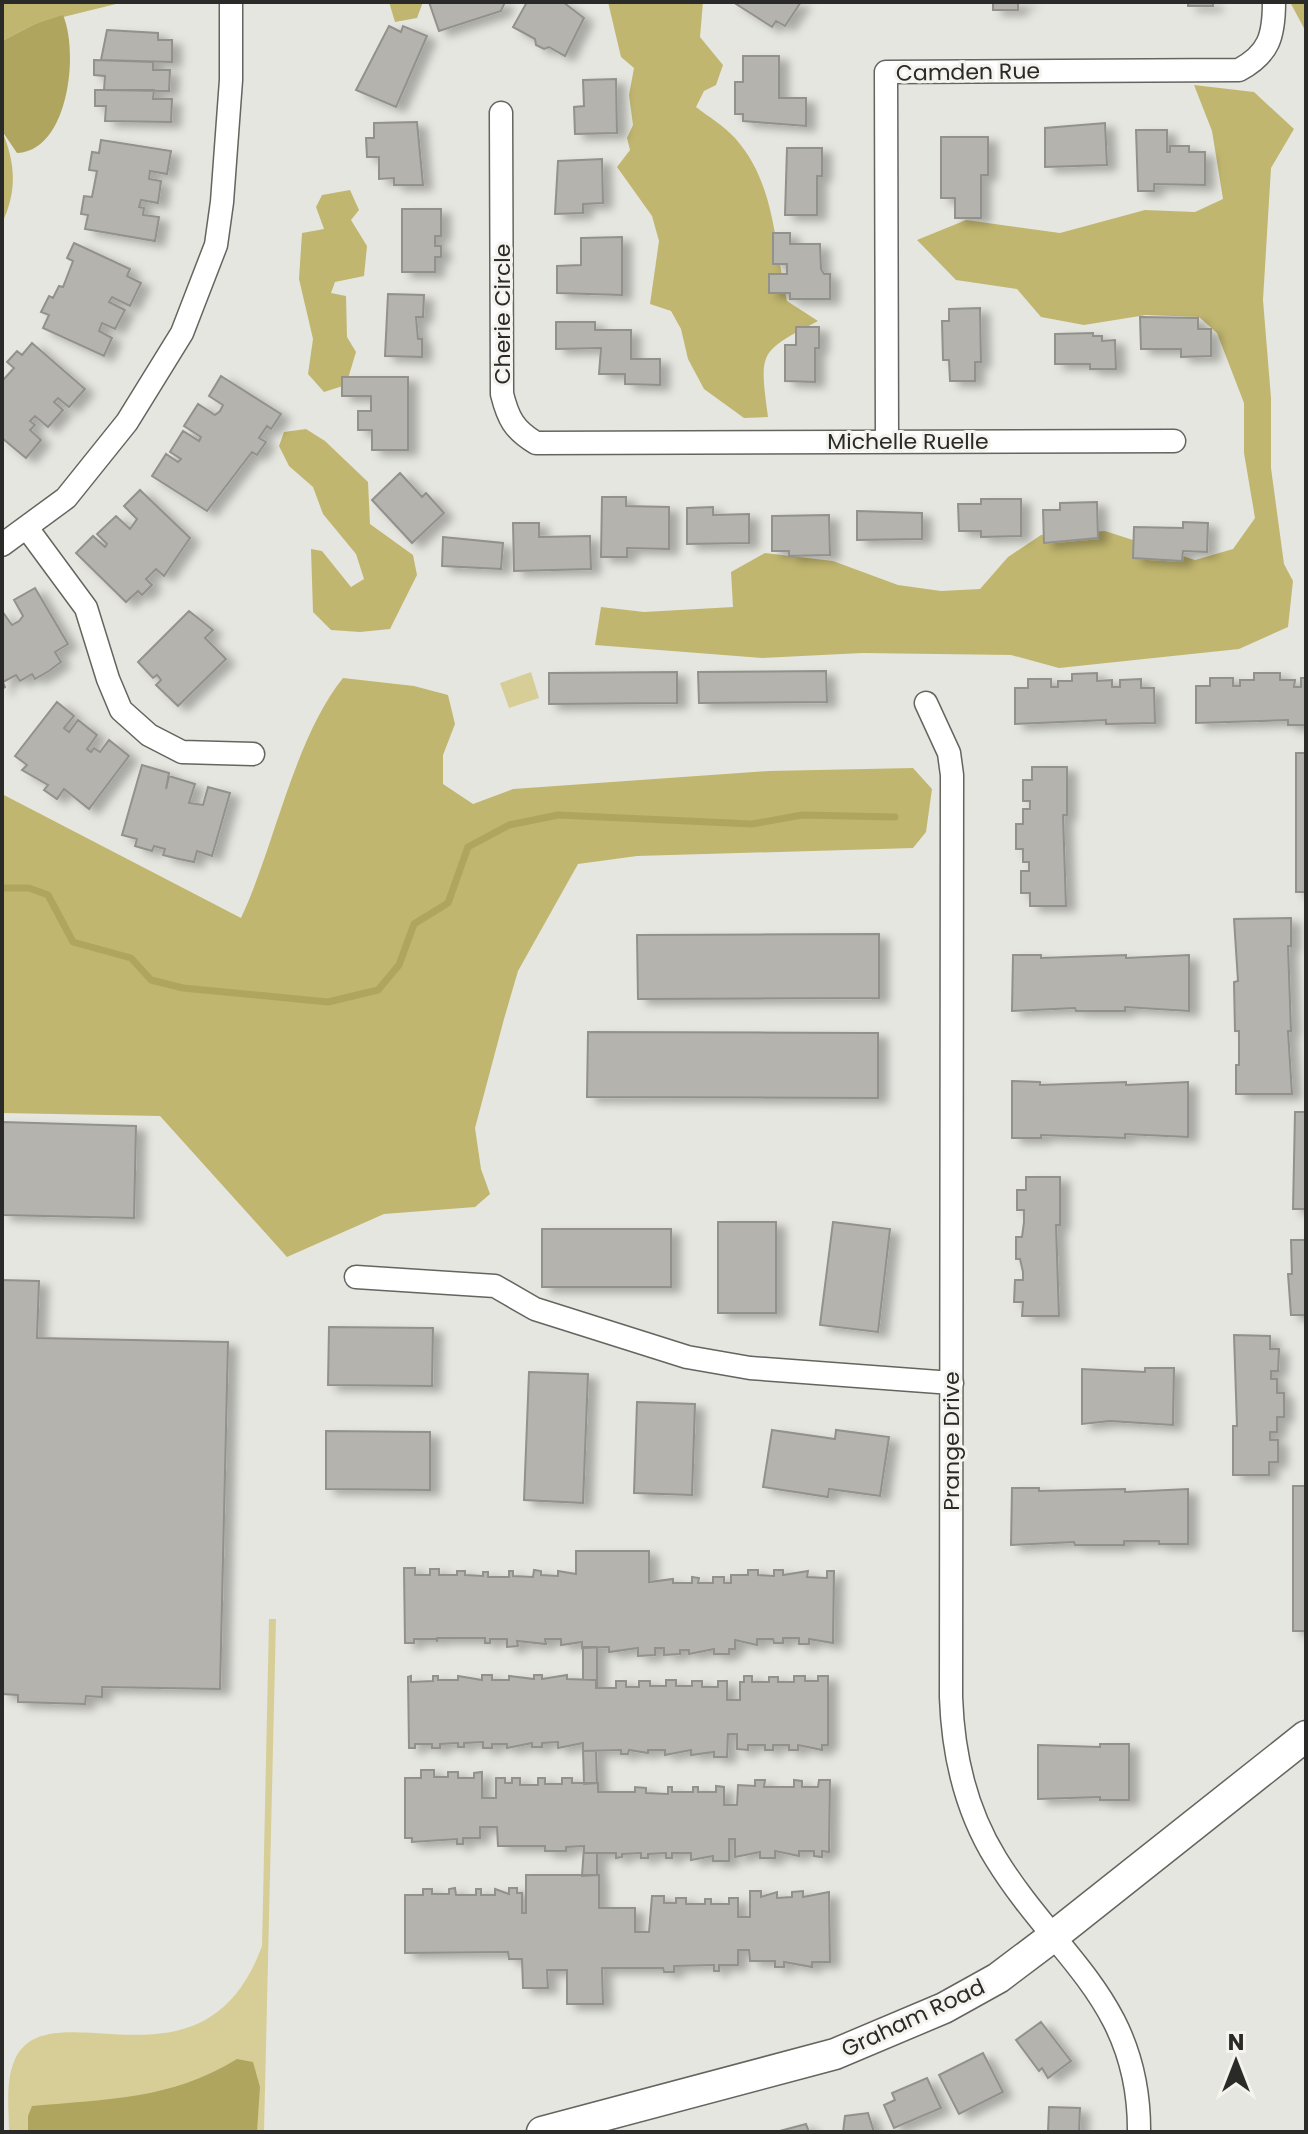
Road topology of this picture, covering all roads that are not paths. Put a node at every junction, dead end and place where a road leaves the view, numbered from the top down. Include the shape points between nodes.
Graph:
1 (231, 2) edge
2 (1274, 2) edge
3 (501, 113) dead end
4 (887, 440) junction
5 (1174, 441) dead end
6 (643, 444) joint
7 (27, 528) junction
8 (2, 545) edge
9 (926, 703) dead end
10 (253, 754) dead end
11 (356, 1277) dead end
12 (952, 1383) junction
13 (1306, 1736) edge
14 (1055, 1935) junction
15 (542, 2132) edge
16 (1139, 2132) edge

1 - 7 street via 231,80 216,245 185,325 127,422 66,498
2 - 4 street, Camden Rue via 1269,46 1239,70 886,72
3 - 6 street, Cherie Circle via 502,394 508,419 536,443
4 - 5 street, Michelle Ruelle
4 - 6 street, Michelle Ruelle
7 - 8 street
7 - 10 street via 86,608 121,710 149,735 182,752
9 - 12 street, Prange Drive via 949,753 952,775
11 - 12 street via 495,1286 535,1309 687,1357
12 - 14 street, Prange Drive via 955,1751 963,1787 989,1847
13 - 14 main road, Graham Road
14 - 15 main road, Graham Road via 998,1978 944,2008 835,2054
14 - 16 street, Prange Drive via 1107,2004 1124,2039 1134,2075

